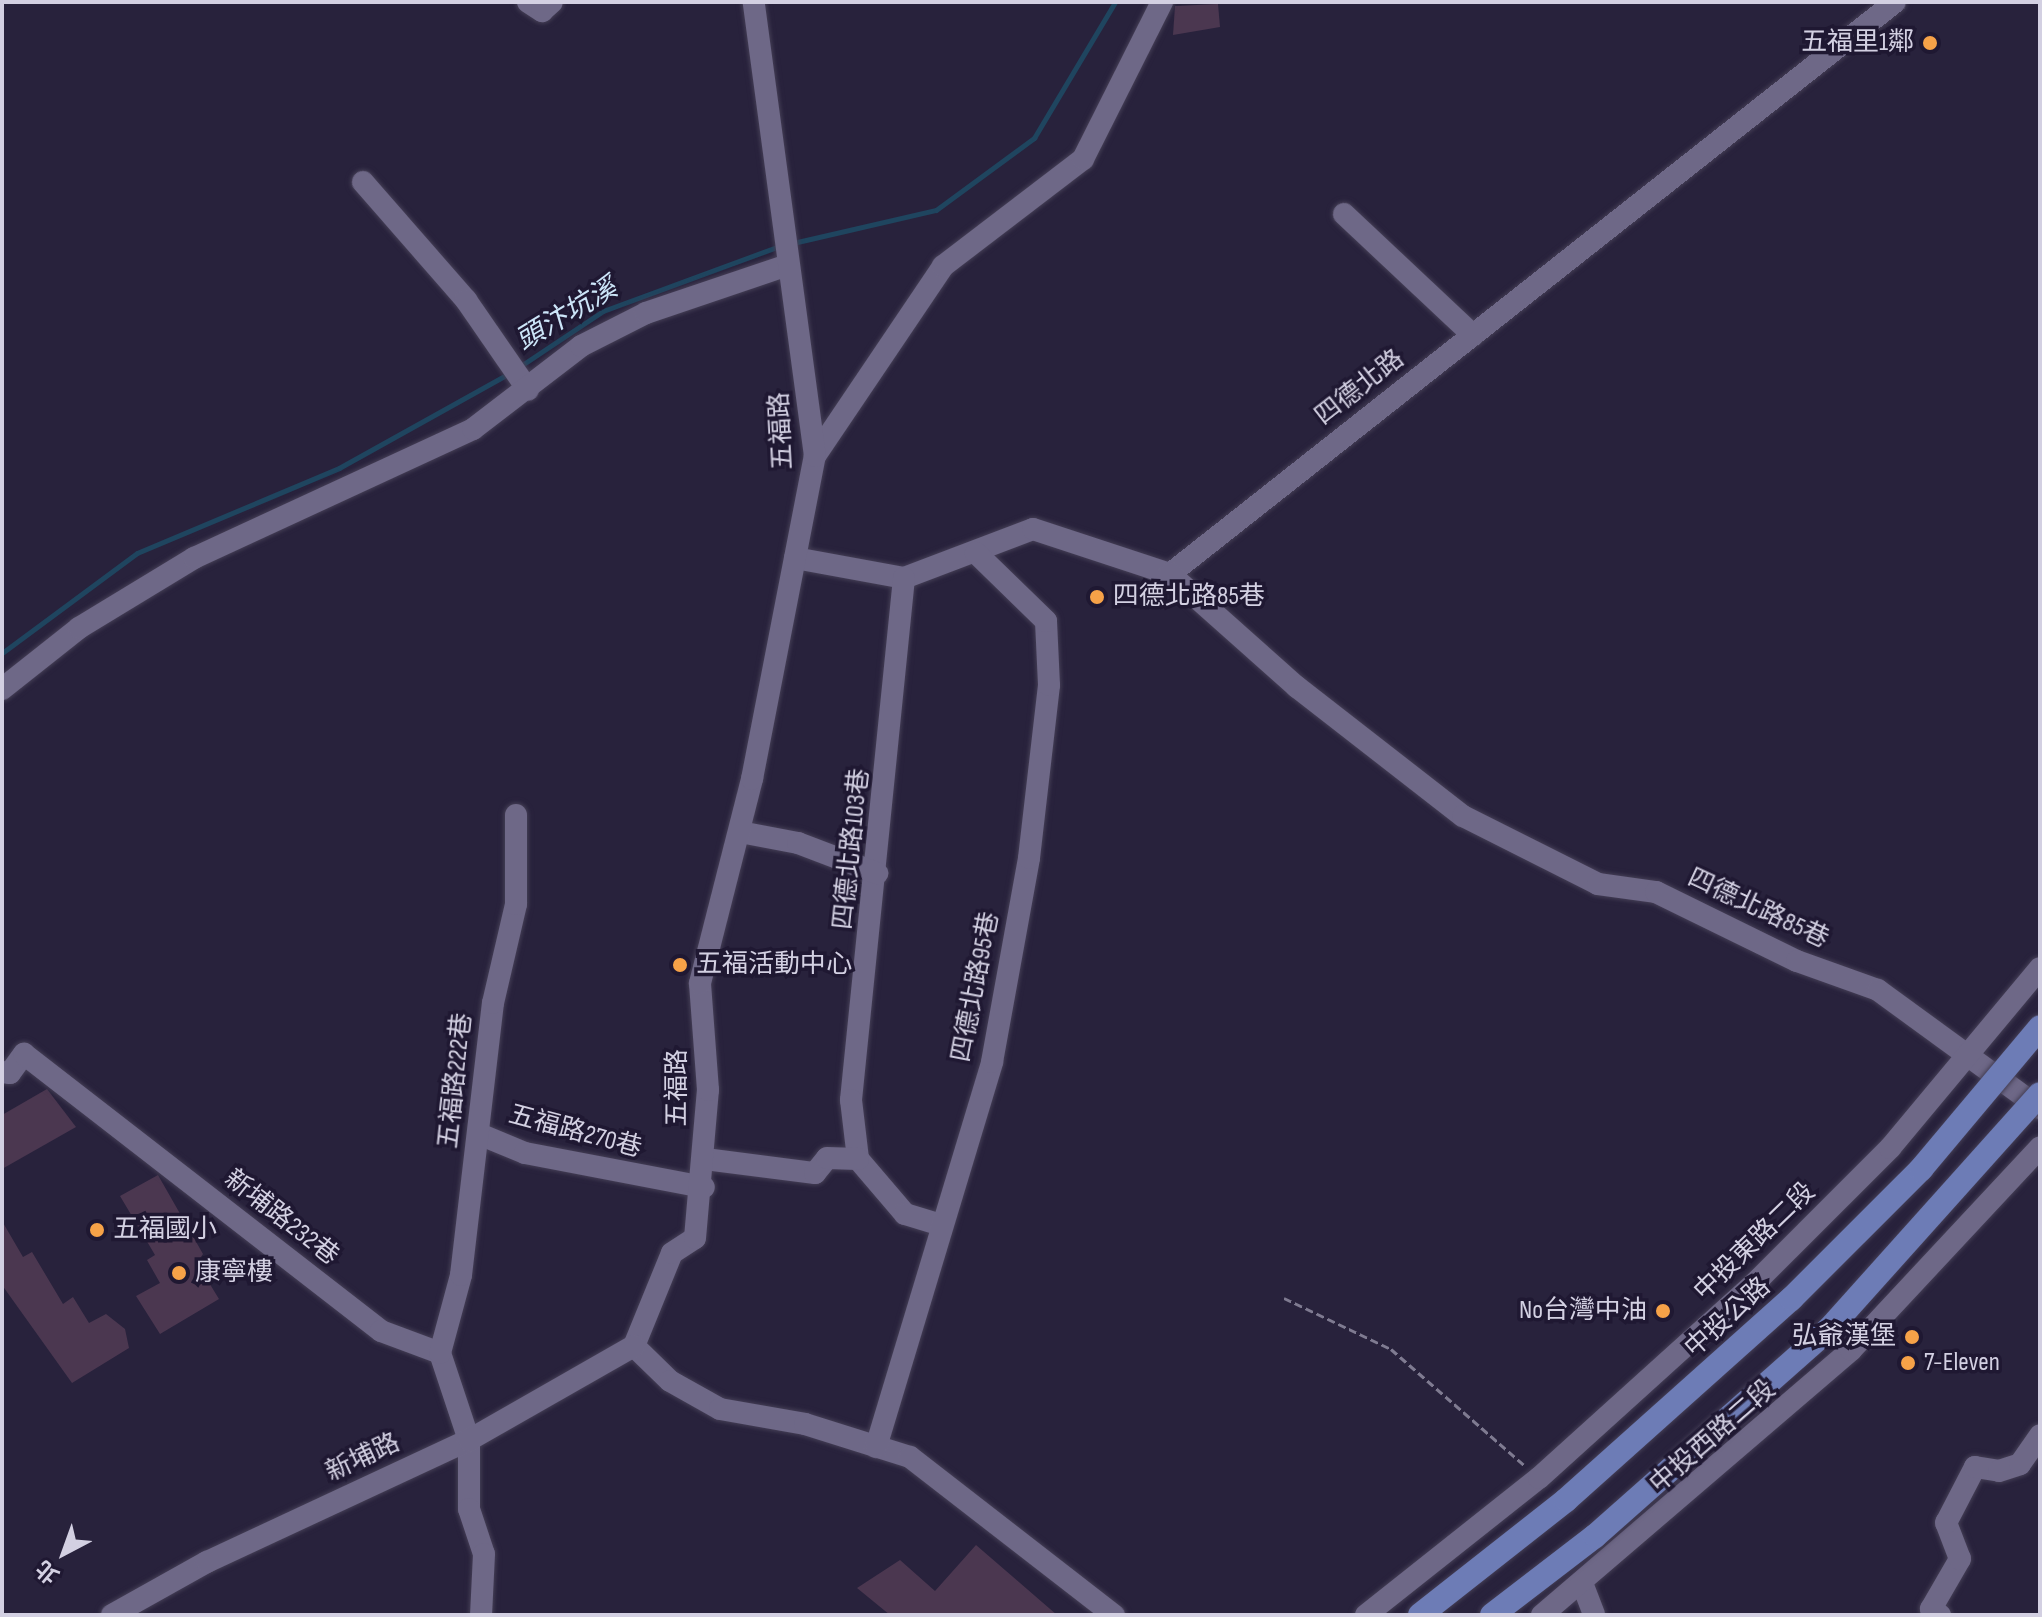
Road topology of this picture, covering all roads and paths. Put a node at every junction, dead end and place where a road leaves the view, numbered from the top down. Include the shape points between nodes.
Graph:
1 (528, 2) edge
2 (552, 2) edge
3 (754, 2) edge
4 (1162, 2) edge
5 (1895, 2) edge
6 (363, 182) dead end
7 (1344, 214) dead end
8 (788, 265) junction
9 (1473, 335) junction
10 (528, 390) junction
11 (815, 456) junction
12 (976, 553) junction
13 (795, 558) junction
14 (1170, 574) junction
15 (904, 578) junction
16 (2, 689) edge
17 (516, 815) dead end
18 (740, 832) junction
19 (877, 873) junction
20 (2040, 968) edge
21 (2040, 1027) edge
22 (1970, 1057) junction
23 (2, 1072) edge
24 (2040, 1094) edge
25 (2040, 1108) edge
26 (479, 1134) junction
27 (2040, 1147) edge
28 (705, 1159) junction
29 (858, 1159) junction
30 (704, 1187) junction
31 (941, 1225) junction
32 (1284, 1298) dead end
33 (634, 1346) junction
34 (440, 1353) junction
35 (2040, 1435) edge
36 (469, 1440) junction
37 (876, 1447) junction
38 (1539, 1478) junction
39 (1582, 1583) junction
40 (1113, 1614) edge
41 (112, 1615) edge
42 (481, 1615) edge
43 (1366, 1615) edge
44 (1420, 1615) edge
45 (1492, 1615) edge
46 (1542, 1615) edge
47 (1594, 1615) edge
48 (1940, 1615) edge

1 - 2 street via 542,11
3 - 8 street, 五福路
4 - 11 street via 1083,159 943,266
5 - 9 street, 四德北路
6 - 10 street
7 - 9 street
8 - 10 street via 646,313 581,346
8 - 11 street, 五福路
9 - 14 street, 四德北路
10 - 16 street via 413,462 194,558 79,628
11 - 13 street, 五福路
12 - 14 street via 1033,529
12 - 15 street
12 - 31 street, 四德北路95巷 via 1046,621 1049,685 1029,858 992,1062
13 - 15 street
13 - 18 street, 五福路
14 - 22 street, 四德北路85巷 via 1297,687 1463,816 1598,884 1656,892 1797,961 1878,990
15 - 19 street, 四德北路103巷
17 - 26 street, 五福路222巷 via 516,904 493,1003
18 - 19 street via 798,843
18 - 28 street, 五福路 via 700,983
19 - 29 street, 四德北路103巷 via 851,1100
20 - 22 street, 中投東路二段
21 - 44 main road, 中投公路, bridge via 1921,1169 1791,1299 1566,1500
22 - 25 street, 四德北路85巷
22 - 38 street, 中投東路二段 via 1760,1278
23 - 34 street, 新埔路232巷 via 10,1073 24,1054 381,1331
24 - 45 main road, bridge via 1830,1328 1595,1536
26 - 30 street, 五福路270巷 via 525,1153
26 - 34 street, 五福路222巷 via 461,1275
27 - 39 street, 中投西路二段 via 1851,1350
28 - 29 street via 815,1173 827,1158
28 - 30 street, 五福路
29 - 31 street via 905,1214
30 - 33 street, 五福路 via 695,1238 672,1253
31 - 37 street, 四德北路95巷
32 - 38 path via 1391,1349
33 - 36 street, 新埔路
33 - 37 street via 670,1381 720,1409
34 - 36 street
35 - 48 street via 2020,1464 1999,1471 1975,1467 1946,1523 1960,1559 1931,1609
36 - 41 street, 新埔路 via 207,1562
36 - 42 street via 469,1509 484,1554
37 - 40 street via 910,1457 965,1495
38 - 43 street, 中投東路二段
39 - 46 street, 中投西路二段
39 - 47 street

